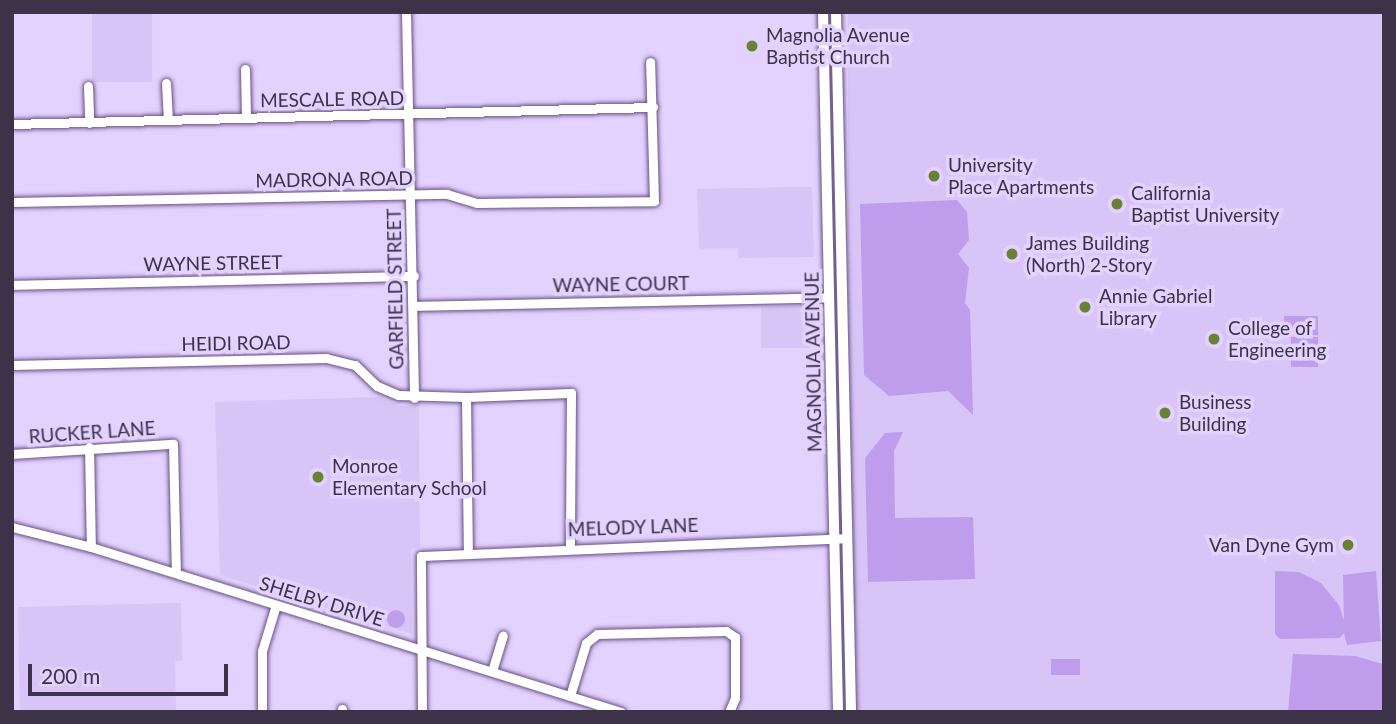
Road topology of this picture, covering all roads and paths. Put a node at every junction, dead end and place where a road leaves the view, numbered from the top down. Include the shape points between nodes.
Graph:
1 (406, 12) edge
2 (823, 12) edge
3 (836, 12) edge
4 (650, 62) dead end
5 (244, 69) dead end
6 (166, 83) dead end
7 (88, 86) dead end
8 (653, 107) junction
9 (410, 115) junction
10 (246, 118) junction
11 (169, 120) junction
12 (89, 123) junction
13 (12, 124) edge
14 (411, 196) junction
15 (12, 202) edge
16 (414, 276) junction
17 (12, 285) edge
18 (842, 296) junction
19 (829, 297) junction
20 (414, 306) junction
21 (12, 365) edge
22 (466, 397) junction
23 (414, 398) junction
24 (89, 447) junction
25 (12, 454) edge
26 (12, 527) edge
27 (834, 538) junction
28 (847, 538) junction
29 (570, 546) junction
30 (91, 547) junction
31 (468, 550) junction
32 (176, 573) junction
33 (276, 605) junction
34 (503, 636) dead end
35 (421, 650) junction
36 (492, 671) junction
37 (570, 696) junction
38 (262, 712) edge
39 (422, 712) edge
40 (621, 712) edge
41 (729, 712) edge
42 (838, 712) edge
43 (851, 712) edge

1 - 9 street, GARFIELD STREET
2 - 19 main road, MAGNOLIA AVENUE
3 - 18 main road, MAGNOLIA AVENUE
4 - 8 street
5 - 10 street
6 - 11 street
7 - 12 street
8 - 9 street, MESCALE ROAD
8 - 14 street, MADRONA ROAD via 654,201 477,203 447,194
9 - 10 street, MESCALE ROAD
9 - 14 street, GARFIELD STREET
10 - 11 street, MESCALE ROAD
11 - 12 street, MESCALE ROAD
12 - 13 street, MESCALE ROAD
14 - 15 street, MADRONA ROAD
14 - 16 street, GARFIELD STREET
16 - 17 street, WAYNE STREET
16 - 20 street, GARFIELD STREET
18 - 19 main road
18 - 28 main road, MAGNOLIA AVENUE
19 - 20 street, WAYNE COURT
19 - 27 main road, MAGNOLIA AVENUE
20 - 23 street, GARFIELD STREET
21 - 23 street, HEIDI ROAD via 326,358 355,365 383,390
22 - 23 street, HEIDI ROAD
22 - 29 street via 571,393
22 - 31 street
24 - 25 street, RUCKER LANE via 57,455
24 - 30 street
24 - 32 street, RUCKER LANE via 173,444
26 - 30 street, SHELBY DRIVE
27 - 28 street, MELODY LANE
27 - 29 street, MELODY LANE
27 - 42 main road, MAGNOLIA AVENUE
28 - 43 main road, MAGNOLIA AVENUE
29 - 31 street, MELODY LANE
30 - 32 street, SHELBY DRIVE
31 - 35 street, MELODY LANE via 421,556
32 - 33 street, SHELBY DRIVE
33 - 35 street, SHELBY DRIVE
33 - 38 street via 262,650
34 - 36 street
35 - 36 street, SHELBY DRIVE
35 - 39 street
36 - 37 street, SHELBY DRIVE
37 - 40 street, SHELBY DRIVE
37 - 41 street via 586,643 597,634 732,632 736,685

